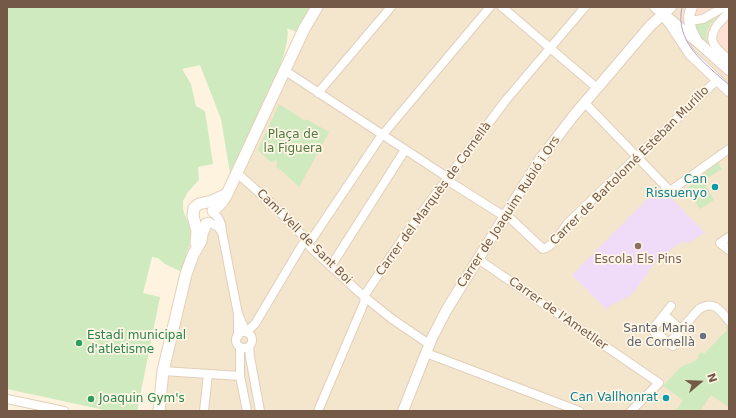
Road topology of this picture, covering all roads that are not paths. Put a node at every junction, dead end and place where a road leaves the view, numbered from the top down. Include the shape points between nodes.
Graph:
1 (317, 7) edge
2 (391, 7) edge
3 (490, 7) edge
4 (502, 7) edge
5 (584, 7) edge
6 (655, 7) edge
7 (671, 7) edge
8 (692, 7) edge
9 (724, 7) edge
10 (729, 12) edge
11 (663, 14) junction
12 (689, 21) junction
13 (700, 44) junction
14 (717, 47) junction
15 (550, 48) junction
16 (729, 56) edge
17 (729, 60) edge
18 (284, 70) junction
19 (729, 70) edge
20 (717, 80) junction
21 (597, 88) junction
22 (729, 91) edge
23 (318, 92) junction
24 (584, 102) junction
25 (382, 135) junction
26 (729, 148) edge
27 (405, 150) junction
28 (637, 157) junction
29 (237, 173) junction
30 (447, 178) junction
31 (227, 194) junction
32 (205, 203) junction
33 (505, 216) junction
34 (210, 218) junction
35 (195, 220) junction
36 (729, 237) edge
37 (307, 242) junction
38 (195, 250) junction
39 (729, 250) edge
40 (478, 259) junction
41 (331, 266) junction
42 (365, 297) junction
43 (671, 306) dead end
44 (238, 314) junction
45 (664, 315) junction
46 (729, 321) edge
47 (681, 329) junction
48 (246, 332) junction
49 (238, 336) junction
50 (240, 347) junction
51 (249, 347) junction
52 (427, 349) junction
53 (163, 371) junction
54 (208, 374) junction
55 (240, 376) junction
56 (7, 399) edge
57 (64, 411) edge
58 (159, 411) edge
59 (204, 411) edge
60 (247, 411) edge
61 (260, 411) edge
62 (318, 411) edge
63 (403, 411) edge
64 (579, 411) edge
65 (631, 411) edge

1 - 18 main road
2 - 23 street
3 - 25 street
4 - 15 street
5 - 15 street, Carrer del Marquès de Cornellà
6 - 11 street
7 - 11 street, Carrer de Joaquim Rubió i Ors
8 - 12 street
9 - 12 street via 703,19
10 - 14 street via 712,33 712,40
11 - 12 street
11 - 13 street
11 - 20 street via 690,54
11 - 21 street, Carrer de Joaquim Rubió i Ors
12 - 13 street
13 - 19 street
14 - 16 street
14 - 17 street
15 - 21 street
15 - 30 street, Carrer del Marquès de Cornellà via 506,100
18 - 23 street
18 - 29 main road
20 - 22 street
20 - 28 street, Carrer de Bartolomé Esteban Murillo
21 - 24 street, Carrer de Joaquim Rubió i Ors
23 - 25 street
24 - 28 street
24 - 33 street, Carrer de Joaquim Rubió i Ors via 541,158
25 - 27 street
25 - 37 street via 312,239
26 - 28 street via 670,191
27 - 30 street
27 - 41 street
28 - 33 street, Carrer de Bartolomé Esteban Murillo via 569,222 547,247 542,249
29 - 31 main road
29 - 37 street, Camí Vell de Sant Boi via 273,205
30 - 33 street
30 - 42 street, Carrer del Marquès de Cornellà via 408,231
31 - 32 main road
31 - 34 main road
32 - 34 main road via 210,206
32 - 35 main road via 195,206 192,213
33 - 40 street, Carrer de Joaquim Rubió i Ors
34 - 35 main road via 201,224
34 - 38 main road
34 - 44 street via 222,232
35 - 38 main road
36 - 39 street via 720,243
37 - 41 street, Camí Vell de Sant Boi
37 - 48 street via 302,245 255,324
38 - 53 main road via 186,274
40 - 52 street, Carrer de Joaquim Rubió i Ors via 446,309
40 - 65 street, Carrer de l'Ametller via 659,383
41 - 42 street, Camí Vell de Sant Boi
42 - 52 street, Camí Vell de Sant Boi
42 - 62 street, Carrer del Marquès de Cornellà
43 - 45 street
44 - 48 street
44 - 49 street
45 - 47 street
45 - 47 street via 652,330 671,345
46 - 47 street via 718,308 706,306 699,309
48 - 49 street
48 - 51 street via 252,340
49 - 50 street via 236,341
50 - 51 street
50 - 55 street
51 - 61 street
52 - 63 street, Carrer de Joaquim Rubió i Ors
52 - 64 street, Camí Vell de Sant Boi
53 - 54 street
53 - 58 main road
54 - 55 street
54 - 59 street
55 - 60 street
56 - 57 street

